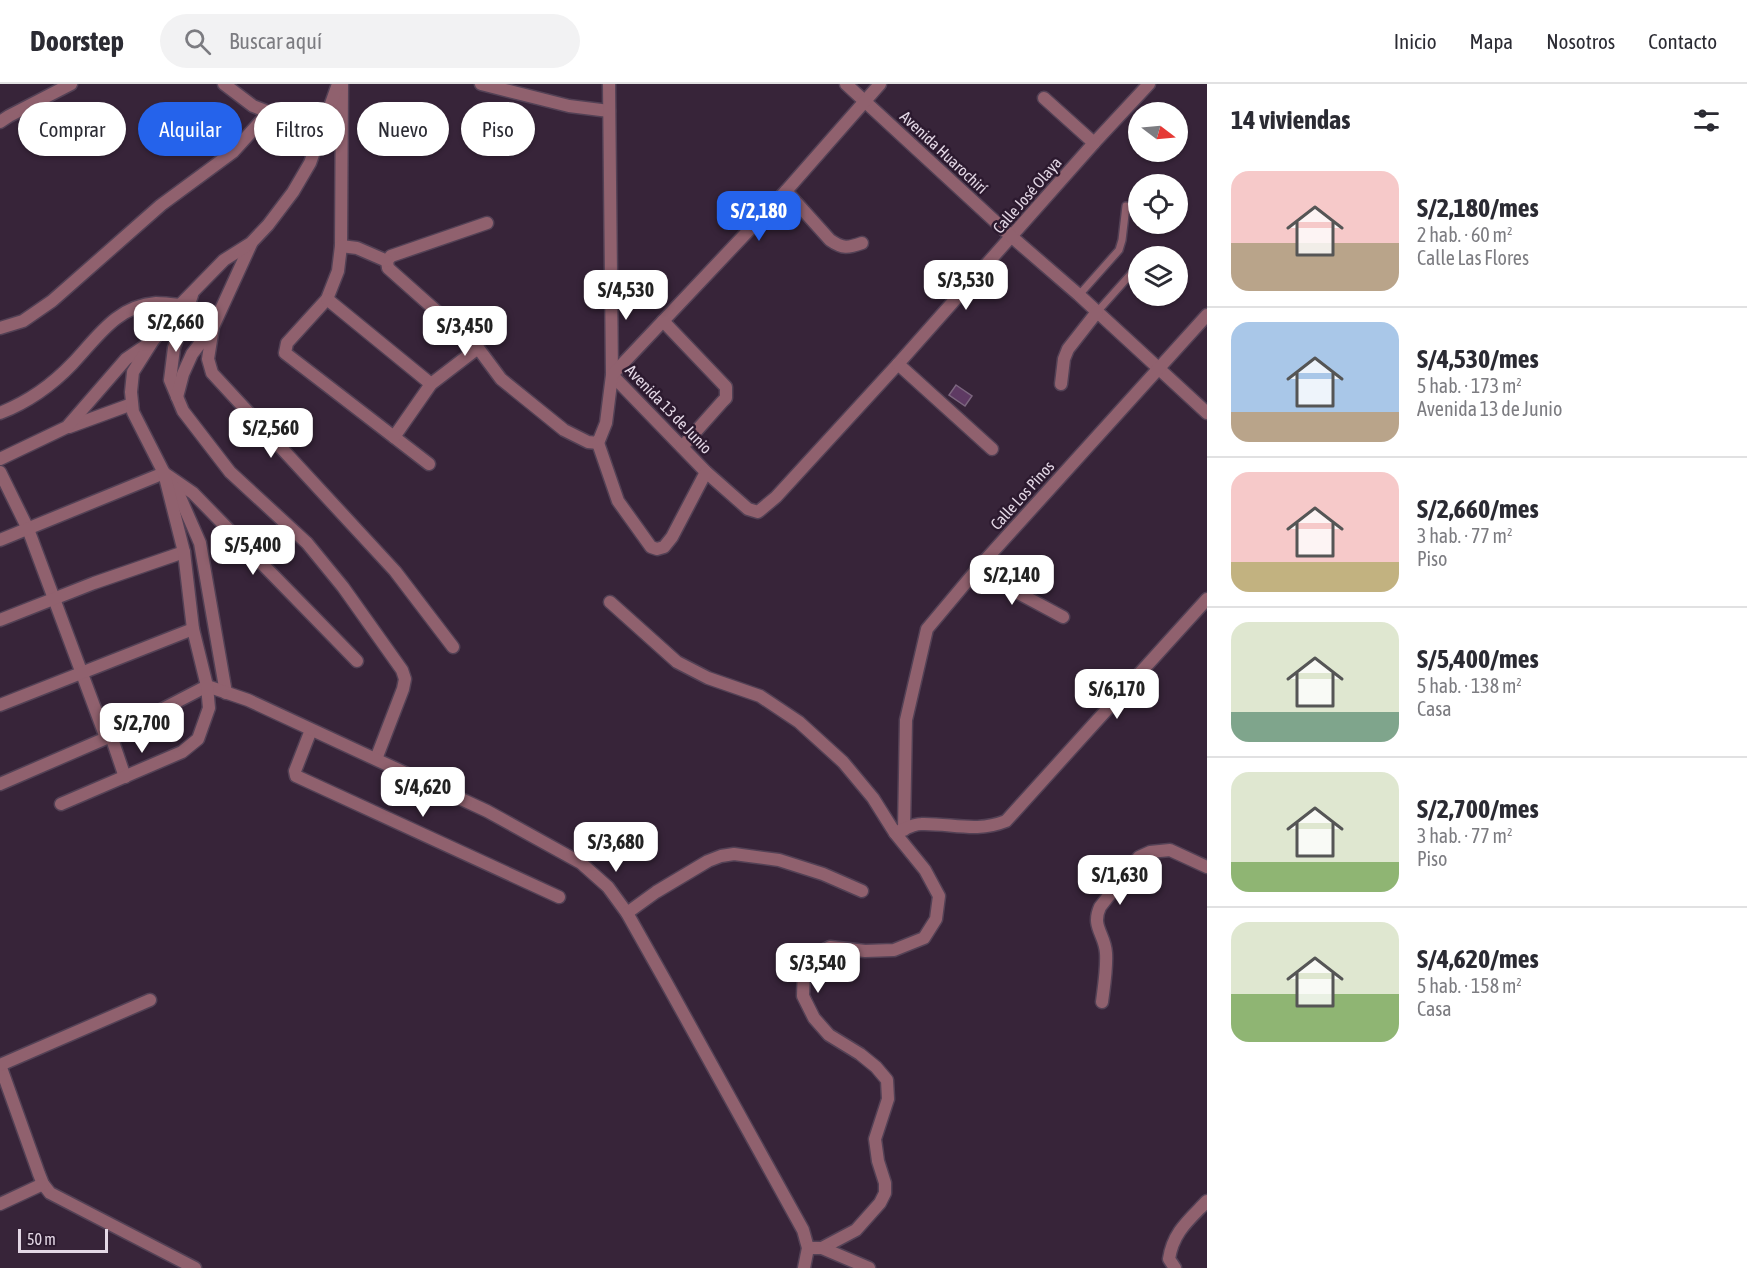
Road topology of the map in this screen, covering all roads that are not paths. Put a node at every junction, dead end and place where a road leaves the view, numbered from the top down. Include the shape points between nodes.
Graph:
1 (71, 84) edge
2 (224, 84) edge
3 (340, 84) edge
4 (482, 84) edge
5 (846, 84) edge
6 (880, 84) edge
7 (1149, 84) edge
8 (611, 86) edge
9 (1044, 98) dead end
10 (864, 101) junction
11 (333, 102) edge
12 (254, 106) edge
13 (609, 111) junction
14 (0, 122) edge
15 (254, 129) edge
16 (1094, 143) junction
17 (312, 156) edge
18 (786, 191) junction
19 (1126, 206) dead end
20 (487, 223) dead end
21 (1012, 237) junction
22 (251, 243) junction
23 (862, 243) dead end
24 (340, 246) junction
25 (387, 261) junction
26 (1128, 277) edge
27 (193, 291) junction
28 (1079, 295) junction
29 (327, 299) junction
30 (180, 305) junction
31 (1097, 312) junction
32 (1207, 315) edge
33 (663, 321) junction
34 (213, 327) junction
35 (0, 328) edge
36 (152, 342) junction
37 (478, 348) junction
38 (898, 364) junction
39 (1158, 368) junction
40 (612, 375) junction
41 (431, 384) junction
42 (1061, 384) dead end
43 (177, 397) junction
44 (132, 404) junction
45 (0, 413) edge
46 (1207, 413) edge
47 (67, 427) junction
48 (394, 437) junction
49 (598, 442) junction
50 (682, 447) junction
51 (992, 449) dead end
52 (0, 459) edge
53 (429, 464) dead end
54 (706, 471) junction
55 (0, 472) edge
56 (164, 473) junction
57 (758, 512) joint
58 (28, 530) junction
59 (0, 540) edge
60 (184, 552) junction
61 (979, 567) junction
62 (54, 599) junction
63 (1207, 599) edge
64 (610, 602) dead end
65 (1063, 617) dead end
66 (0, 620) edge
67 (194, 629) junction
68 (453, 647) dead end
69 (357, 661) dead end
70 (82, 674) junction
71 (207, 686) junction
72 (226, 693) junction
73 (0, 705) edge
74 (311, 730) junction
75 (109, 737) junction
76 (376, 759) junction
77 (125, 777) junction
78 (0, 784) edge
79 (61, 804) dead end
80 (899, 832) junction
81 (1207, 867) edge
82 (862, 891) dead end
83 (559, 897) dead end
84 (627, 913) junction
85 (150, 1000) dead end
86 (1102, 1002) dead end
87 (0, 1065) edge
88 (43, 1184) junction
89 (1207, 1200) edge
90 (0, 1204) edge
91 (808, 1248) junction
92 (822, 1248) junction
93 (195, 1268) edge
94 (804, 1268) edge
95 (869, 1268) edge
96 (1175, 1268) edge

1 - 14 street
2 - 12 street
3 - 11 street
3 - 24 street
4 - 13 street via 569,106
5 - 10 street, Avenida Huarochirí
6 - 10 street
7 - 16 street, Calle José Olaya
8 - 13 street, Avenida 13 de Junio
9 - 16 street
10 - 18 street
10 - 21 street, Avenida Huarochirí
13 - 40 street, Avenida 13 de Junio
15 - 35 street via 233,152 160,205 52,301 23,321
16 - 21 street, Calle José Olaya
17 - 22 street via 293,192
18 - 23 street via 836,245 848,248
18 - 33 street
19 - 28 lane via 1119,250
20 - 25 street via 391,256
21 - 28 street, Avenida Huarochirí
21 - 38 street, Calle José Olaya
22 - 27 street via 224,260
22 - 34 street
24 - 25 street via 357,248
24 - 29 street via 338,271
25 - 37 street via 388,268
26 - 31 lane
27 - 30 street
27 - 43 street via 174,348 170,380
28 - 31 street, Avenida Huarochirí
29 - 41 street
29 - 48 street via 287,343 285,353
30 - 36 street
30 - 45 street via 157,303 114,318 31,399
31 - 39 street, Avenida Huarochirí
31 - 42 street via 1068,349
32 - 39 street, Calle Los Pinos
33 - 40 street
33 - 50 street via 726,387 726,398
34 - 43 street via 192,354
34 - 68 street via 208,359 212,373 395,571
36 - 44 street via 133,372
36 - 47 street via 126,359
37 - 41 street
37 - 49 street via 501,379 564,430 588,442
38 - 51 street
38 - 57 street, Calle José Olaya
39 - 46 street, Avenida Huarochirí
39 - 61 street, Calle Los Pinos
40 - 49 street via 606,423
40 - 50 street, Avenida 13 de Junio
41 - 48 street
43 - 76 street via 183,411 230,472 307,543 344,587 402,670 403,689
44 - 47 street
44 - 56 street
47 - 52 street
48 - 53 street
49 - 54 street via 618,501 651,547 657,549 672,537
50 - 54 street, Avenida 13 de Junio
54 - 57 street, Avenida 13 de Junio via 748,508
55 - 58 street
56 - 58 street
56 - 60 street
56 - 69 street via 193,493
56 - 72 street via 179,495 200,543
58 - 59 street
58 - 62 street
60 - 62 street
60 - 67 street
61 - 65 street
61 - 80 street, Calle Los Pinos via 927,629 906,720
62 - 66 street
62 - 70 street
63 - 80 street via 1006,821 980,828 919,824
64 - 80 street via 677,662 708,678 760,696 799,722 843,762
67 - 70 street
67 - 71 street
70 - 73 street
70 - 75 street
71 - 72 street
71 - 75 street
71 - 77 street via 209,708 198,739 182,752
72 - 74 street
74 - 76 street
74 - 83 street via 296,776
75 - 77 street
75 - 78 street
76 - 84 street via 488,811 581,863 609,887
77 - 79 street
80 - 92 street via 939,896 936,919 924,938 894,950 830,948 804,968 802,996 814,1018 829,1035 861,1054 887,1080 888,1099 875,1139 885,1193 856,1230
81 - 86 street via 1170,850 1150,852 1139,858 1100,907 1096,916 1106,951
82 - 84 street via 779,860 734,854 708,861
84 - 91 street via 803,1230
85 - 87 street
87 - 88 street
88 - 90 street
88 - 93 street via 50,1193
89 - 96 street via 1171,1245 1169,1259
91 - 92 street
91 - 94 street
92 - 95 street

